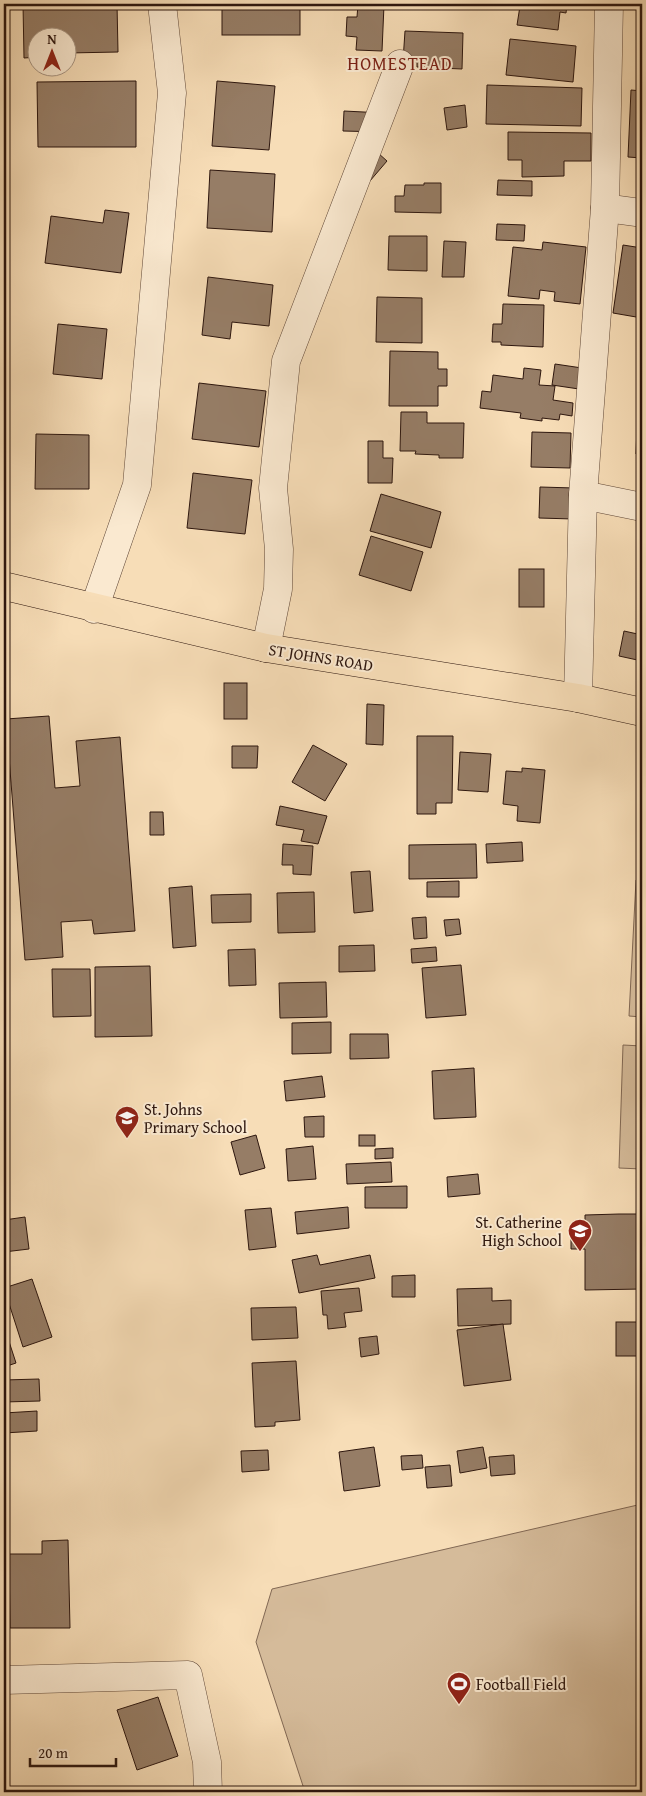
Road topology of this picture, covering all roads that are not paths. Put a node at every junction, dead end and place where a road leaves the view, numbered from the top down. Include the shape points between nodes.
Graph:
1 (162, 4) edge
2 (609, 4) edge
3 (400, 64) dead end
4 (605, 208) junction
5 (642, 213) edge
6 (583, 495) junction
7 (642, 507) edge
8 (4, 586) edge
9 (94, 609) junction
10 (266, 648) junction
11 (578, 698) junction
12 (642, 712) edge
13 (4, 1680) edge
14 (208, 1792) edge

1 - 9 street via 172,93 137,485
2 - 4 street
3 - 10 street via 286,361 273,488 279,549 278,589
4 - 5 street
4 - 6 street
6 - 7 street
6 - 11 street
8 - 9 main road, ST JOHNS ROAD
9 - 10 main road, ST JOHNS ROAD
10 - 11 main road, ST JOHNS ROAD
11 - 12 main road, ST JOHNS ROAD
13 - 14 street via 188,1675 207,1762

